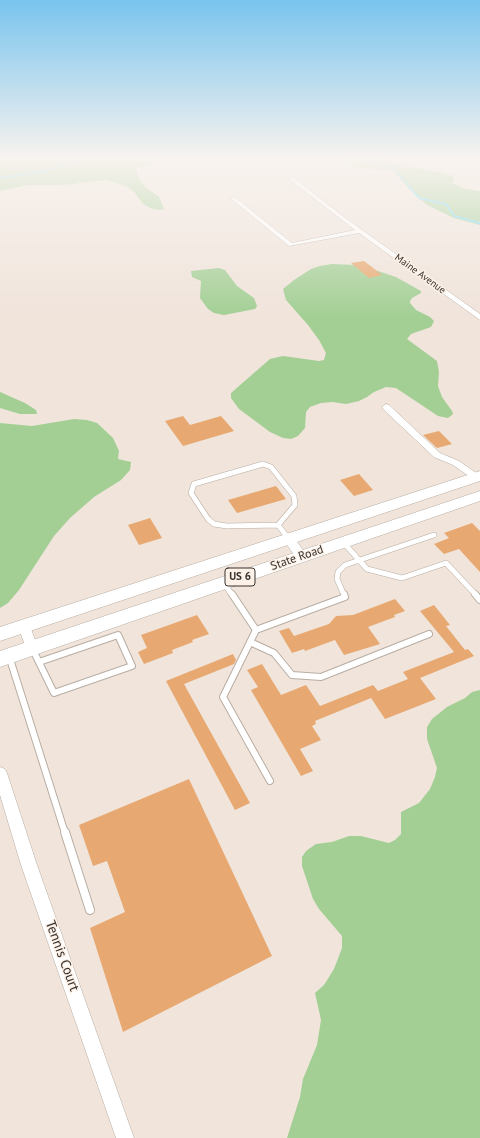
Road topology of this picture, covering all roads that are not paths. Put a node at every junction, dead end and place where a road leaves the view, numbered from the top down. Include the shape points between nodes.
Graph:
1 (248, 210) edge
2 (333, 210) edge
3 (360, 231) junction
4 (480, 318) edge
5 (386, 407) dead end
6 (478, 477) edge
7 (480, 496) edge
8 (278, 525) junction
9 (434, 535) dead end
10 (289, 539) junction
11 (343, 542) junction
12 (301, 556) junction
13 (358, 560) junction
14 (224, 582) junction
15 (480, 600) edge
16 (24, 626) junction
17 (256, 630) junction
18 (0, 634) edge
19 (429, 634) dead end
20 (250, 642) junction
21 (36, 655) junction
22 (4, 657) edge
23 (0, 773) edge
24 (270, 781) dead end
25 (90, 910) dead end
26 (125, 1138) edge

1 - 3 street via 291,245
2 - 3 street, Maine Avenue
3 - 4 street, Maine Avenue
5 - 6 street via 437,455
6 - 10 main road, State Road / US 6
7 - 11 main road, State Road / US 6
8 - 8 lane via 214,524 191,493 194,484 263,464 271,467 294,496 295,504
8 - 10 lane
9 - 13 lane
10 - 12 street
10 - 16 main road, State Road / US 6
11 - 12 main road, State Road / US 6
11 - 13 lane
12 - 14 main road, State Road / US 6
13 - 15 lane via 367,569 402,578 446,563
13 - 17 lane via 345,565 338,572 337,578 345,597
14 - 17 lane
14 - 21 main road, State Road / US 6
16 - 18 main road, State Road / US 6
16 - 21 street
17 - 20 lane
19 - 20 lane via 321,677 292,675 274,653
20 - 24 lane via 223,697
21 - 21 lane via 54,693 132,666 118,636
21 - 22 main road, State Road / US 6
22 - 25 lane
23 - 26 street, Tennis Court via 29,865

